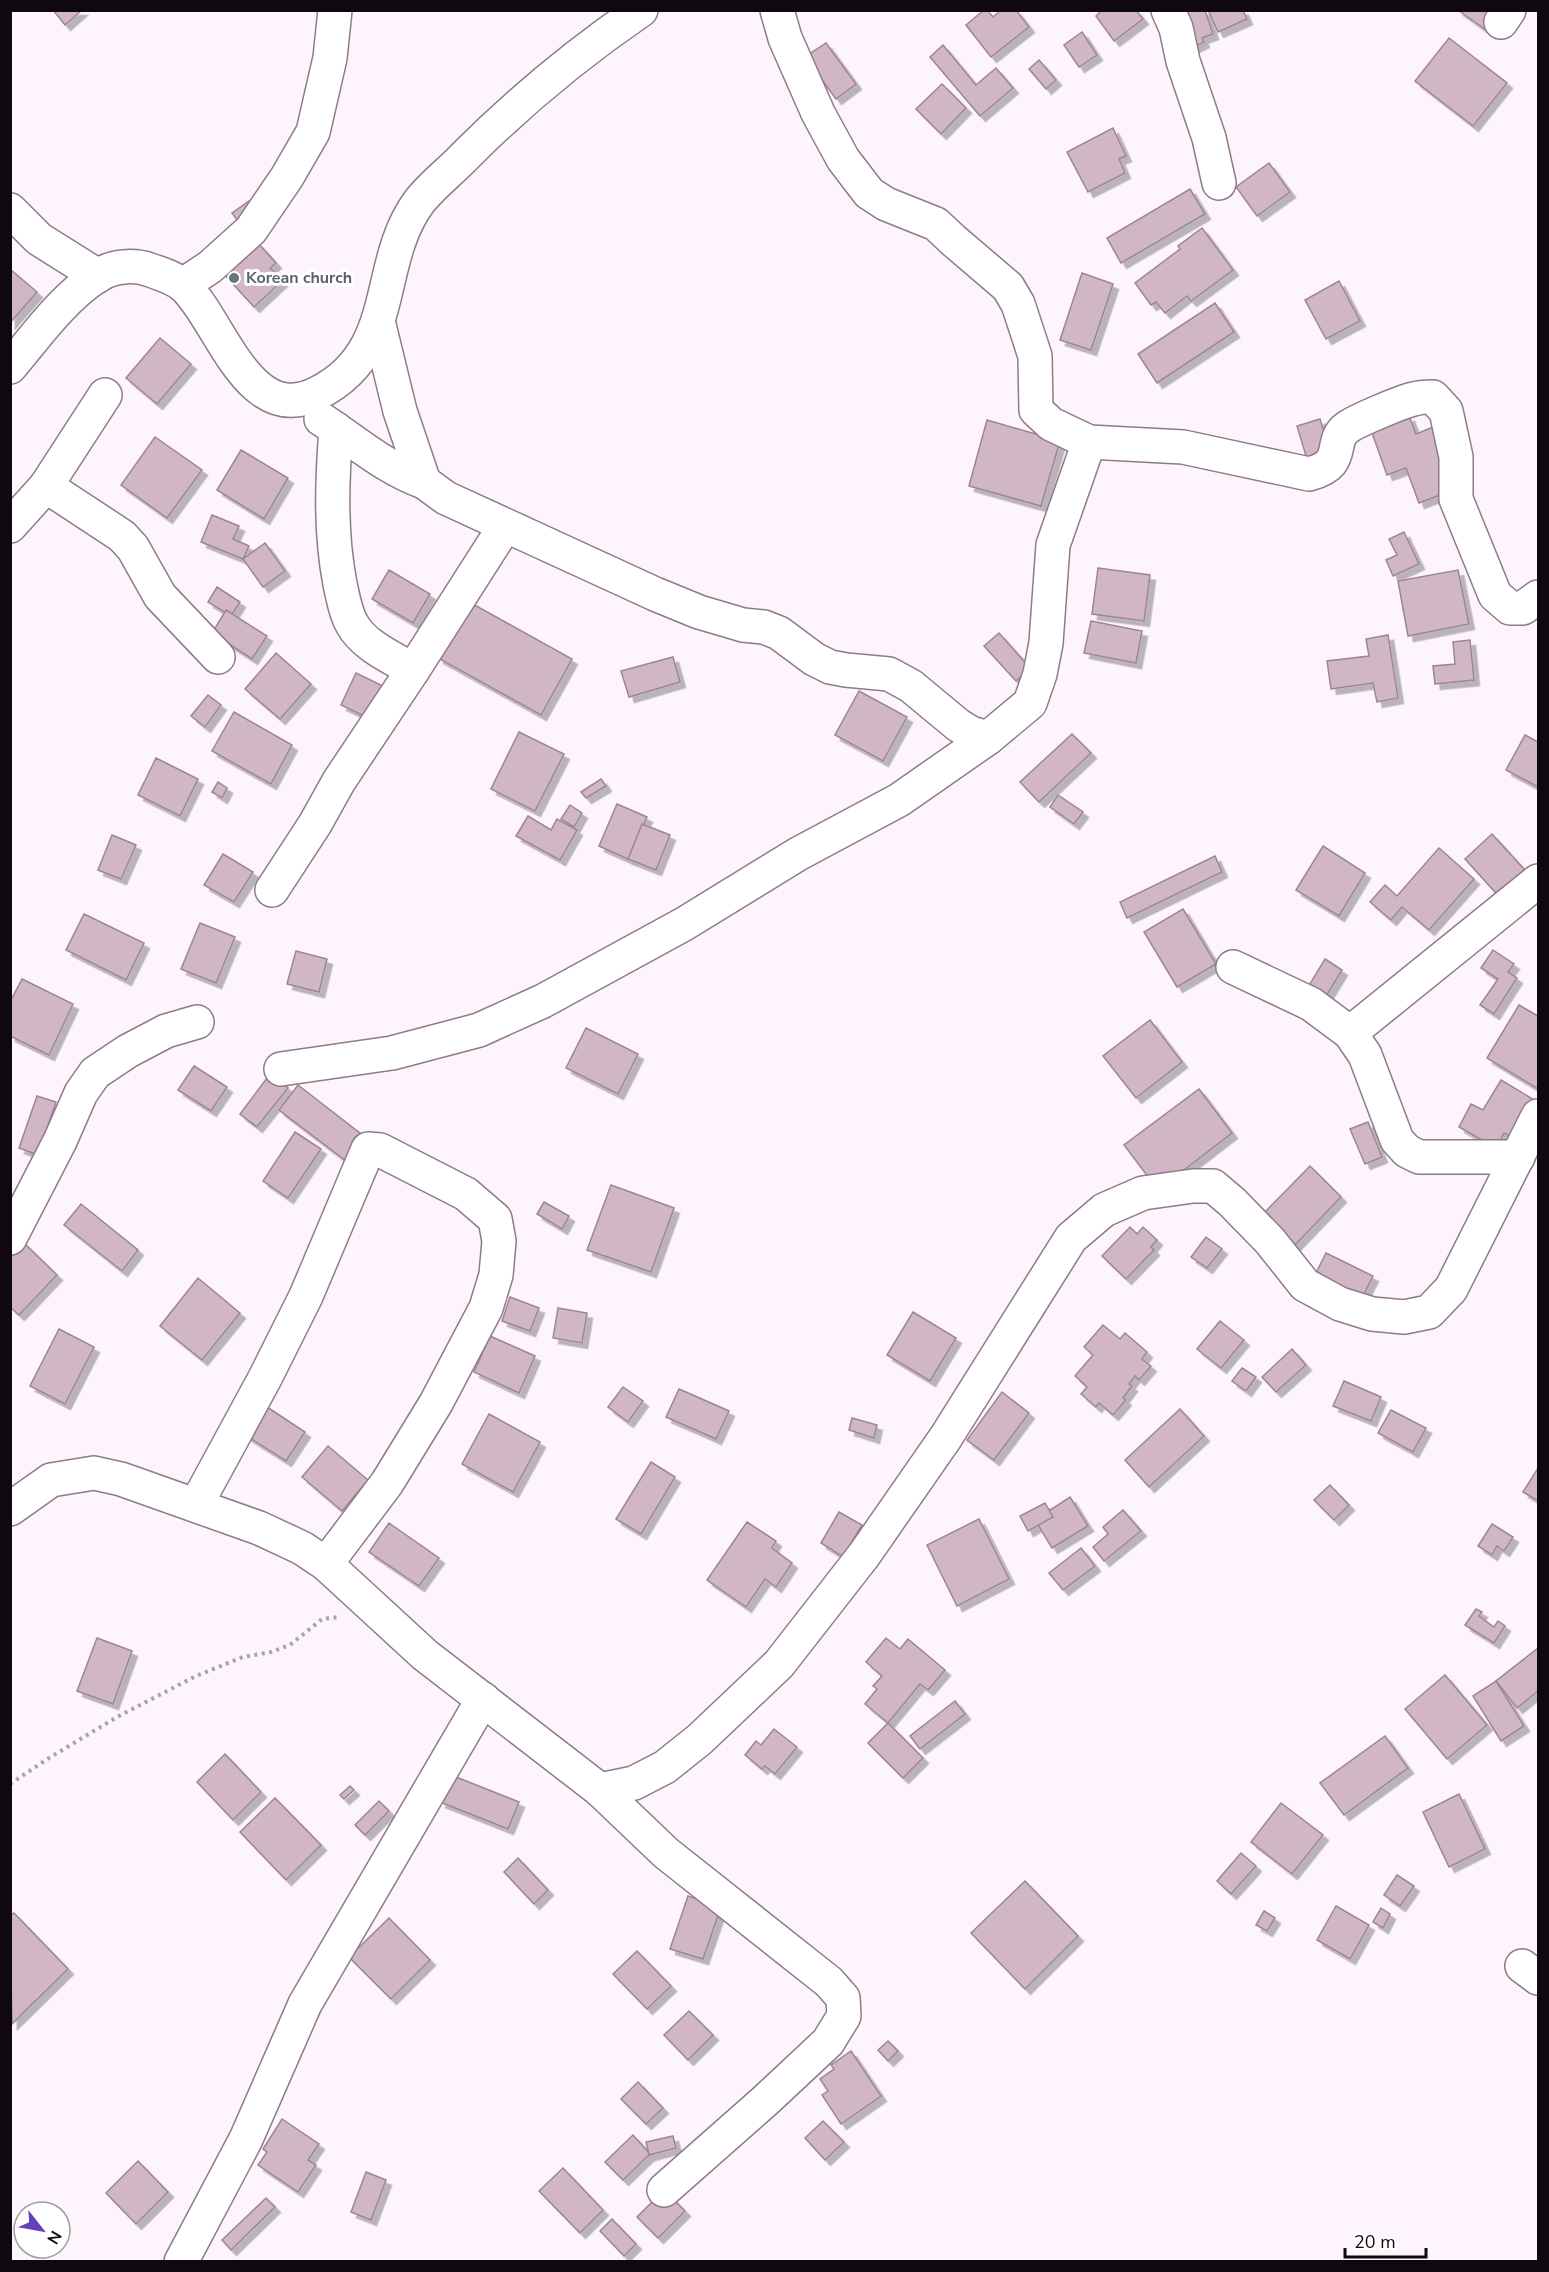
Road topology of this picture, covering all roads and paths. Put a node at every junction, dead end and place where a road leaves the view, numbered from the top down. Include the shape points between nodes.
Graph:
1 (335, 10) edge
2 (641, 10) edge
3 (777, 10) edge
4 (1168, 10) edge
5 (1219, 183) dead end
6 (10, 210) edge
7 (98, 276) junction
8 (183, 285) junction
9 (378, 321) junction
10 (10, 367) edge
11 (105, 395) dead end
12 (294, 402) junction
13 (336, 429) junction
14 (1089, 442) junction
15 (424, 482) junction
16 (46, 486) junction
17 (10, 526) edge
18 (505, 526) junction
19 (1539, 597) edge
20 (218, 657) dead end
21 (413, 670) junction
22 (988, 738) junction
23 (1539, 881) edge
24 (272, 890) dead end
25 (1233, 967) dead end
26 (197, 1022) dead end
27 (1350, 1033) junction
28 (281, 1069) dead end
29 (1539, 1116) edge
30 (1518, 1157) junction
31 (10, 1238) edge
32 (196, 1505) junction
33 (10, 1509) edge
34 (326, 1564) junction
35 (375, 1610) junction
36 (483, 1699) junction
37 (10, 1784) edge
38 (600, 1790) junction
39 (664, 2190) dead end
40 (181, 2262) edge

1 - 8 street via 330,58 313,132 251,230
2 - 9 street via 594,42 498,123 420,201 398,246
3 - 14 street via 818,113 843,159 869,193 885,204 936,224 1008,287 1018,304 1035,356 1036,410 1051,424
4 - 5 street via 1209,138
6 - 7 street via 39,239
7 - 8 street via 116,268 138,266
7 - 10 street via 59,309
8 - 12 street via 210,320 239,369 258,388
9 - 12 street via 370,345 342,376 318,393
9 - 15 street via 400,411
11 - 16 street
12 - 13 street
13 - 15 street via 381,462
13 - 21 street via 331,499 336,562 344,600 352,624 368,643
14 - 19 street via 1183,447 1309,474 1324,470 1335,459 1347,427 1413,399 1432,397 1446,411 1456,457 1456,500 1495,595 1510,608 1523,608
14 - 22 street via 1053,545 1040,674 1030,703
15 - 18 street via 446,498
16 - 17 street
16 - 20 street via 128,542 160,596
18 - 21 street
18 - 22 street via 699,612 779,633 830,667 889,674 911,686 958,725
21 - 24 street
22 - 28 street via 899,800 543,1001 479,1030 392,1053
23 - 27 street
25 - 27 street via 1311,1004
26 - 31 street via 166,1031 95,1073 81,1093
27 - 30 street via 1365,1055 1397,1140 1407,1151 1419,1156
29 - 30 street
30 - 38 street via 1451,1289 1429,1312 1404,1317 1372,1314 1340,1304 1305,1286 1270,1241 1213,1186 1143,1194 1104,1210 1071,1238 939,1447 864,1555 778,1664 665,1767 634,1784
32 - 33 street via 94,1473 51,1480
32 - 34 street via 259,1527
32 - 34 street via 306,1296 368,1149 380,1149 466,1194 495,1219 499,1241 496,1275 486,1308 436,1403 387,1483
34 - 35 street
35 - 36 street
35 - 37 path via 354,1617 322,1619 290,1645 243,1657 196,1676 117,1717
36 - 38 street
36 - 40 street via 305,2004 246,2139
38 - 39 street via 666,1853 829,1982 843,1998 844,2016 828,2042

